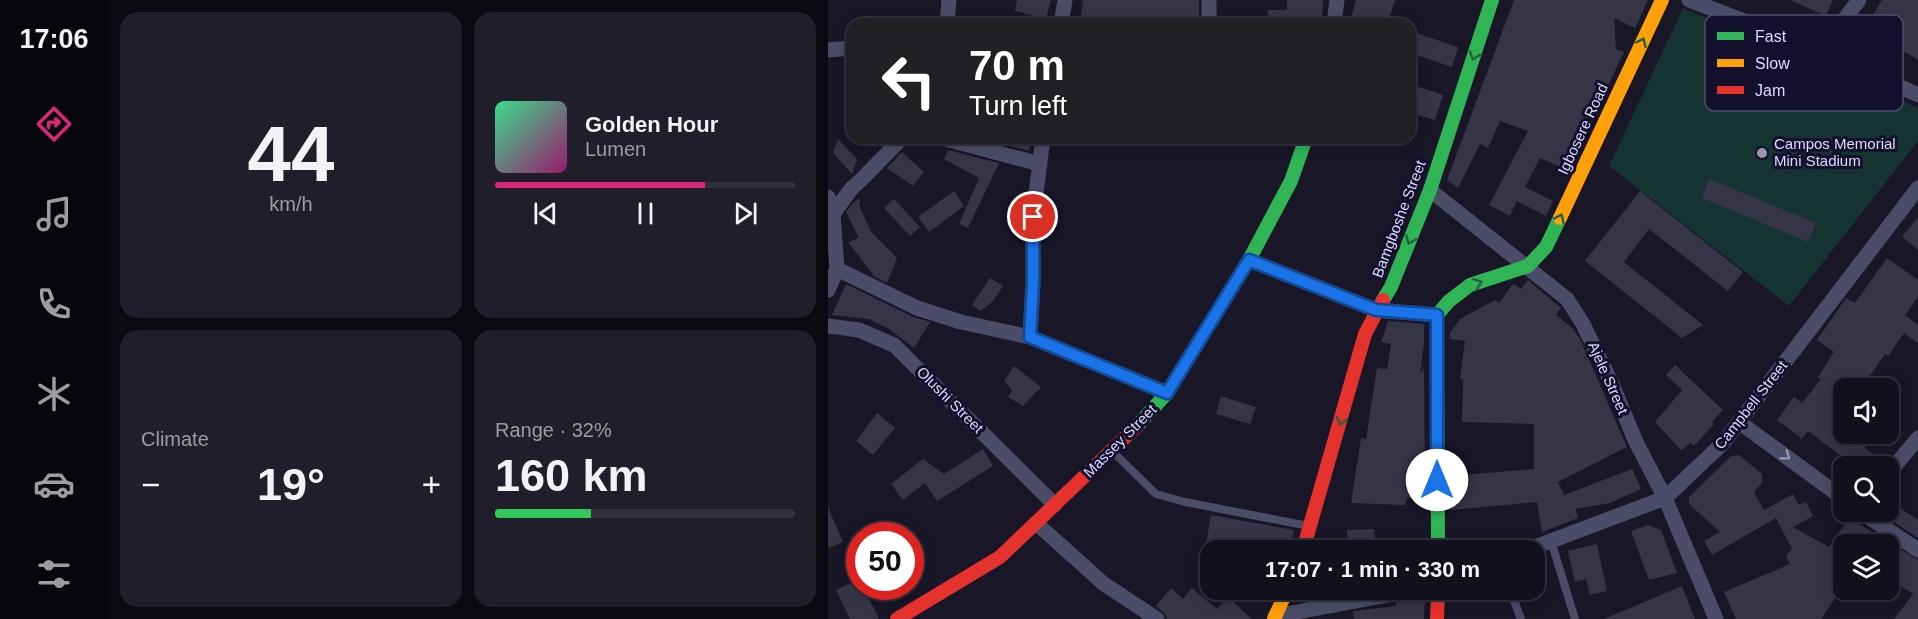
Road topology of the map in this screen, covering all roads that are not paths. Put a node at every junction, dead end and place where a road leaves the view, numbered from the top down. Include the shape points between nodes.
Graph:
1 (950, 0) edge
2 (1065, 0) edge
3 (1209, 0) edge
4 (1337, 0) edge
5 (1492, 0) edge
6 (1662, 0) edge
7 (1689, 0) edge
8 (1859, 0) edge
9 (1729, 15) edge
10 (1848, 15) edge
11 (948, 18) edge
12 (1062, 18) edge
13 (1209, 18) edge
14 (1335, 18) edge
15 (828, 45) edge
16 (846, 47) edge
17 (1903, 87) edge
18 (1918, 94) edge
19 (896, 144) edge
20 (965, 144) edge
21 (1042, 144) edge
22 (1304, 144) edge
23 (1040, 164) junction
24 (1918, 188) edge
25 (1430, 190) junction
26 (828, 197) edge
27 (833, 214) junction
28 (1249, 260) junction
29 (1528, 266) junction
30 (837, 269) junction
31 (828, 290) edge
32 (1376, 310) junction
33 (1437, 315) junction
34 (828, 326) edge
35 (1030, 337) junction
36 (1167, 393) junction
37 (1739, 422) junction
38 (1918, 438) edge
39 (1112, 451) junction
40 (1899, 461) edge
41 (1833, 491) edge
42 (1665, 498) junction
43 (1055, 505) junction
44 (1876, 522) edge
45 (1036, 523) junction
46 (1310, 526) junction
47 (1306, 540) edge
48 (1438, 540) edge
49 (1551, 541) junction
50 (1545, 543) edge
51 (1918, 550) edge
52 (1282, 600) edge
53 (1378, 600) edge
54 (1438, 600) edge
55 (1514, 600) edge
56 (1331, 613) edge
57 (1274, 618) edge
58 (897, 619) edge
59 (1157, 619) edge
60 (1437, 619) edge
61 (1521, 619) edge
62 (1575, 619) edge
63 (1716, 619) edge

1 - 11 street
2 - 12 street
3 - 13 street
4 - 14 street
5 -> 25 main road, Bamgboshe Street
29 -> 6 main road, Igbosere Road via 1546,247
7 - 9 street
8 - 10 street
15 - 16 street
17 - 18 street
19 - 27 street via 851,189
20 - 23 street
21 - 23 street
22 - 28 main road, Massey Street via 1291,181
23 - 35 street via 1033,217
24 - 37 street, Campbell Street
25 - 29 street, Ajele Street
25 -> 32 main road, Bamgboshe Street via 1391,286
26 - 27 street
27 - 30 street
28 - 32 street
28 - 36 main road, Massey Street
33 -> 29 main road via 1470,285
29 - 42 street, Ajele Street via 1568,299 1583,324
30 - 31 street
30 - 35 street via 917,308
32 - 33 street
32 -> 46 main road, Bamgboshe Street via 1365,334
33 - 48 main road
34 - 43 street, Olushi Street via 859,330 894,345
35 - 36 street
36 - 39 main road, Massey Street
37 -> 41 street
37 - 42 street, Campbell Street via 1723,443
38 - 40 street
39 - 43 main road, Massey Street
39 - 46 lane via 1156,494
42 - 49 street, Campbell Street
42 - 63 street, Ajele Street
43 - 45 main road, Massey Street
44 - 51 street
45 - 58 main road, Massey Street via 1000,557
45 - 59 street via 1104,584
46 - 47 main road, Bamgboshe Street
49 - 50 street, Campbell Street
49 - 62 lane
52 - 57 main road
53 - 56 street
54 - 60 main road
55 - 61 lane
56 - 57 street

